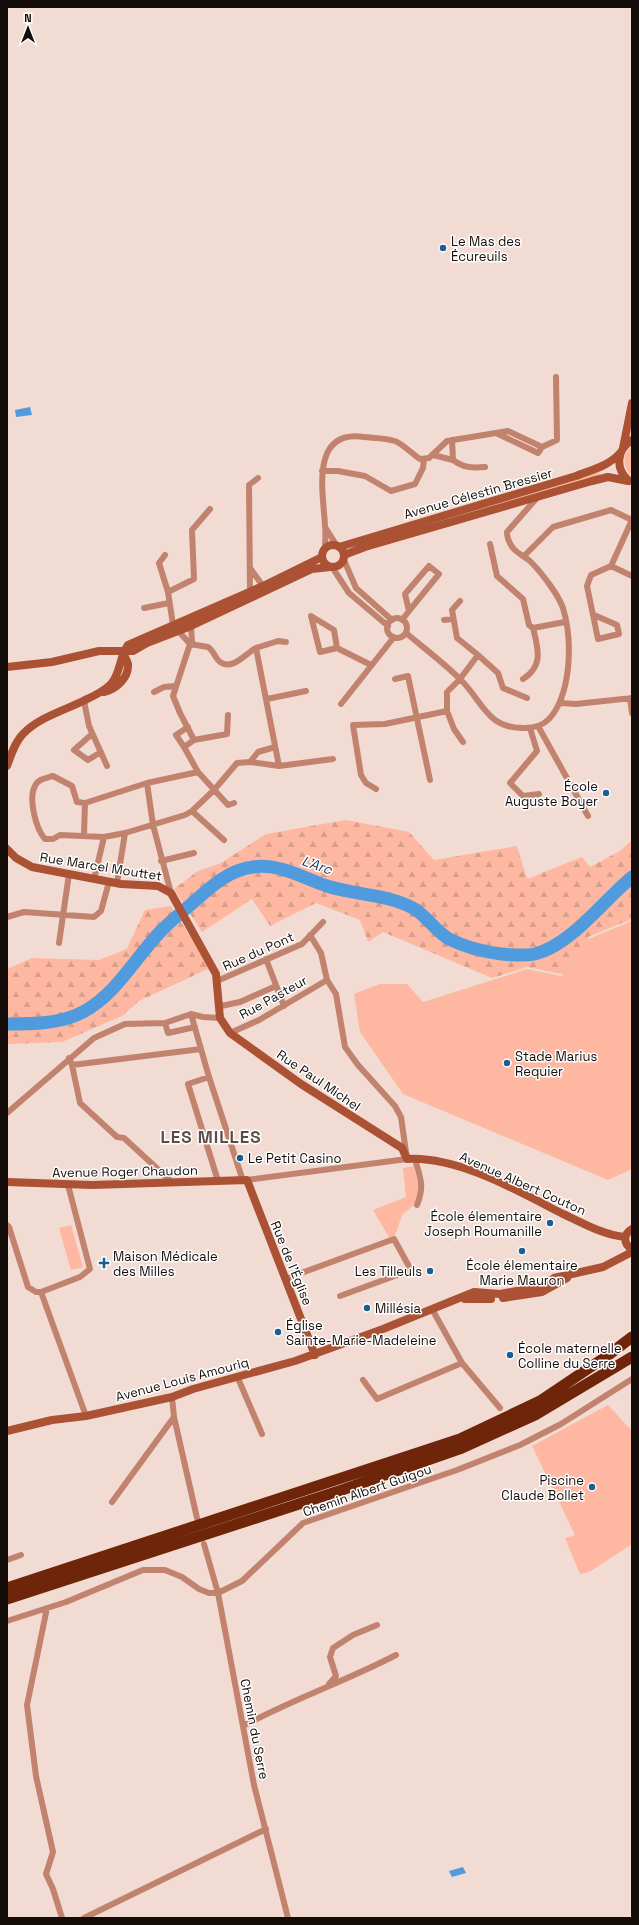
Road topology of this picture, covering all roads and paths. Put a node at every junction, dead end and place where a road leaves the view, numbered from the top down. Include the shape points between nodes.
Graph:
1 (556, 377) dead end
2 (632, 403) edge
3 (452, 440) junction
4 (632, 440) edge
5 (622, 450) junction
6 (433, 455) junction
7 (424, 459) junction
8 (453, 460) junction
9 (485, 467) dead end
10 (322, 471) junction
11 (258, 478) dead end
12 (630, 481) edge
13 (536, 498) junction
14 (210, 509) dead end
15 (325, 526) junction
16 (490, 544) dead end
17 (338, 546) junction
18 (324, 553) junction
19 (165, 555) dead end
20 (524, 556) junction
21 (344, 558) junction
22 (612, 566) junction
23 (331, 567) junction
24 (250, 568) junction
25 (632, 576) edge
26 (263, 586) junction
27 (250, 591) junction
28 (168, 592) junction
29 (460, 601) dead end
30 (169, 603) junction
31 (144, 608) dead end
32 (409, 611) junction
33 (594, 615) junction
34 (453, 619) junction
35 (392, 620) junction
36 (402, 620) junction
37 (444, 620) dead end
38 (565, 622) junction
39 (191, 626) junction
40 (388, 626) junction
41 (176, 628) junction
42 (534, 628) junction
43 (406, 632) junction
44 (394, 637) junction
45 (286, 642) dead end
46 (190, 644) junction
47 (256, 648) junction
48 (337, 648) junction
49 (123, 652) junction
50 (478, 655) junction
51 (371, 665) junction
52 (7, 667) edge
53 (395, 678) dead end
54 (460, 678) junction
55 (523, 679) dead end
56 (175, 686) junction
57 (306, 691) dead end
58 (154, 692) dead end
59 (527, 698) dead end
60 (631, 698) edge
61 (268, 699) junction
62 (84, 701) junction
63 (341, 704) dead end
64 (561, 704) junction
65 (447, 711) junction
66 (632, 713) edge
67 (228, 715) dead end
68 (417, 717) junction
69 (538, 726) junction
70 (188, 727) junction
71 (530, 728) junction
72 (92, 734) junction
73 (194, 740) junction
74 (463, 742) dead end
75 (184, 747) junction
76 (276, 747) junction
77 (101, 752) junction
78 (333, 759) dead end
79 (250, 762) junction
80 (7, 766) edge
81 (107, 766) dead end
82 (278, 766) junction
83 (198, 772) junction
84 (430, 780) dead end
85 (147, 783) junction
86 (214, 790) junction
87 (376, 790) dead end
88 (539, 794) dead end
89 (85, 803) junction
90 (234, 804) dead end
91 (192, 812) junction
92 (588, 816) dead end
93 (153, 825) junction
94 (125, 833) junction
95 (84, 835) junction
96 (104, 837) junction
97 (224, 840) dead end
98 (7, 849) edge
99 (194, 853) dead end
100 (161, 861) junction
101 (69, 874) junction
102 (94, 879) junction
103 (113, 883) junction
104 (173, 896) junction
105 (63, 915) junction
106 (7, 917) edge
107 (323, 922) dead end
108 (310, 935) junction
109 (59, 942) dead end
110 (266, 959) junction
111 (327, 980) junction
112 (217, 981) junction
113 (276, 986) junction
114 (220, 1006) junction
115 (284, 1006) junction
116 (191, 1014) junction
117 (220, 1018) junction
118 (165, 1023) junction
119 (195, 1028) junction
120 (230, 1033) junction
121 (201, 1050) junction
122 (69, 1058) junction
123 (72, 1065) junction
124 (209, 1077) junction
125 (7, 1113) edge
126 (411, 1159) junction
127 (218, 1181) junction
128 (245, 1181) junction
129 (7, 1182) edge
130 (172, 1183) junction
131 (68, 1185) junction
132 (418, 1205) dead end
133 (7, 1225) edge
134 (632, 1229) edge
135 (629, 1245) edge
136 (285, 1279) junction
137 (41, 1292) junction
138 (340, 1296) dead end
139 (432, 1309) junction
140 (632, 1337) edge
141 (632, 1350) edge
142 (315, 1355) junction
143 (632, 1357) edge
144 (462, 1363) junction
145 (237, 1376) junction
146 (632, 1379) edge
147 (363, 1380) dead end
148 (590, 1382) junction
149 (172, 1397) junction
150 (500, 1408) dead end
151 (86, 1416) junction
152 (174, 1417) junction
153 (7, 1431) edge
154 (262, 1434) dead end
155 (112, 1502) dead end
156 (197, 1518) dead end
157 (204, 1544) dead end
158 (21, 1555) dead end
159 (7, 1560) edge
160 (45, 1587) junction
161 (7, 1588) edge
162 (218, 1593) junction
163 (7, 1599) edge
164 (7, 1603) edge
165 (47, 1608) junction
166 (7, 1621) edge
167 (376, 1625) dead end
168 (396, 1655) dead end
169 (328, 1686) junction
170 (243, 1726) junction
171 (266, 1829) junction
172 (62, 1918) edge
173 (84, 1918) edge
174 (288, 1918) edge

1 - 3 street via 557,440 542,447 538,453 496,433
2 - 5 street
3 - 6 street
3 - 8 street
4 - 5 street, Avenue Célestin Bressier
5 - 12 street via 619,464 622,474
5 - 17 street, Avenue Célestin Bressier via 615,459 605,465 576,476
6 - 7 street
6 - 8 street
7 - 10 street via 423,468 415,484 391,491 365,476
7 - 10 street via 420,459 395,441 357,436 341,438 331,446
8 - 9 street via 461,466 470,468
10 - 15 street
11 - 24 street via 249,485
12 - 13 street, Avenue Célestin Bressier via 608,477
13 - 20 street via 507,532 514,549
13 - 21 street, Avenue Célestin Bressier via 365,547
14 - 28 street via 192,530 194,579
15 - 17 street
15 - 18 street
16 - 42 street via 497,576 523,599 529,625
17 - 18 street via 331,546
17 - 21 street
18 - 23 street via 325,563
18 - 26 street
19 - 28 street via 159,563
20 - 22 street via 553,527 611,510 632,520
20 - 38 street via 548,584 562,608
21 - 23 street via 339,566
21 - 35 street via 356,588
22 - 25 street
22 - 33 street via 595,572 588,579 587,586
23 - 39 street via 312,569
23 - 40 street via 349,593
24 - 26 street
24 - 27 street
26 - 27 street
27 - 41 street
28 - 30 street
29 - 34 street via 452,610
30 - 31 street
30 - 41 street
32 - 32 street via 439,574 429,566 405,594
32 - 36 street
33 - 33 street via 598,639 619,634 617,625
34 - 37 street
34 - 50 street via 457,638
35 - 36 street
35 - 40 street
36 - 43 street via 407,627
38 - 42 street
38 - 64 street via 570,646
39 - 41 street
39 - 46 street
40 - 44 street via 388,632
41 - 46 street
41 - 49 street via 136,641 128,645
42 - 55 street via 539,653 531,675
43 - 44 street via 399,638
43 - 54 street
44 - 51 street
45 - 47 street via 278,641
46 - 47 street via 208,647 217,659 225,664 235,663
46 - 56 street
47 - 61 street
48 - 48 street via 334,630 311,616 320,652
48 - 51 street
49 - 52 street via 99,651 52,662
49 - 62 street via 118,673 111,684
50 - 54 street
50 - 59 street via 498,673 503,688
51 - 63 street
53 - 68 street via 408,676
54 - 65 street via 447,692
54 - 71 street via 491,718 502,725
56 - 58 street via 164,687
56 - 70 street via 173,696
57 - 61 street
60 - 64 street
60 - 66 street
61 - 76 street
62 - 72 street via 88,726
62 - 80 street via 35,724 23,734 16,743
64 - 69 street via 548,720
65 - 68 street
65 - 74 street via 454,729
67 - 73 street via 227,734
68 - 84 street
68 - 87 street via 385,724 353,725 361,775 366,783
69 - 71 street
69 - 92 street
70 - 73 street
70 - 75 street via 176,735
71 - 88 street via 537,751 510,783 523,796
72 - 77 street
72 - 77 street via 74,750 88,760
73 - 75 street
75 - 83 street
76 - 79 street via 258,752
76 - 82 street
77 - 81 street
78 - 82 street
79 - 82 street
79 - 86 street via 237,763
83 - 85 street
83 - 86 street
85 - 89 street
85 - 93 street
86 - 90 street via 228,805
86 - 91 street
89 - 95 street
89 - 95 street via 77,802 72,786 53,776 42,778 35,785 32,796 39,832 45,839 53,839 60,835
91 - 93 street
91 - 97 street
93 - 94 street
93 - 100 street
94 - 96 street
94 - 103 street
95 - 96 street
96 - 102 street
98 - 101 street, Rue Marcel Mouttet via 16,858 32,867
99 - 100 street
100 - 104 street
101 - 102 street, Rue Marcel Mouttet
101 - 105 street
102 - 103 street, Rue Marcel Mouttet
103 - 104 street, Rue Marcel Mouttet via 158,886
103 - 105 street via 98,914 88,917
104 - 112 street via 209,961
105 - 106 street via 24,912
105 - 109 street
107 - 108 street, Rue du Pont
108 - 110 street, Rue du Pont via 302,944
108 - 111 street via 321,953
110 - 112 street, Rue du Pont
110 - 113 street
111 - 115 street, Rue Pasteur
111 - 126 street via 336,994 345,1047 402,1117
112 - 114 street
113 - 114 street via 240,1002
113 - 115 street
114 - 117 street
115 - 120 street, Rue Pasteur
116 - 117 street
116 - 118 street
116 - 119 street
117 - 120 street, Rue Paul Michel
118 - 119 street via 168,1033
118 - 122 street via 125,1024 94,1038
119 - 121 street
120 - 126 street, Rue Paul Michel via 301,1084 402,1148
121 - 123 street
121 - 124 street
122 - 123 street
122 - 125 street
123 - 130 street via 80,1103 117,1137 124,1138
124 - 127 street via 188,1084
124 - 128 street
126 - 128 street, Avenue Albert Couton
126 - 132 street via 422,1185
126 - 135 street, Avenue Albert Couton via 455,1165
127 - 128 street, Avenue Roger Chaudon
127 - 130 street, Avenue Roger Chaudon
128 - 136 street, Rue de l'Église
129 - 131 street, Avenue Roger Chaudon
130 - 131 street, Avenue Roger Chaudon
131 - 137 street via 90,1269 80,1277
133 - 137 street via 28,1287
134 - 135 street
135 - 139 street, Avenue Louis Amouriq via 617,1260 603,1267 574,1274 553,1287 530,1294 493,1299 456,1300
136 - 138 street via 394,1239 411,1270
136 - 142 street, Rue de l'Église
137 - 151 street
139 - 142 street, Avenue Louis Amouriq
139 - 144 street
140 - 161 highway via 540,1401 460,1438
141 - 148 highway
142 - 145 street, Avenue Louis Amouriq
143 - 148 highway
144 - 147 street via 377,1399
144 - 150 street
145 - 149 street, Avenue Louis Amouriq
145 - 154 street
146 - 162 street, Chemin Albert Guigou via 561,1424 520,1446 303,1523 242,1581
148 - 160 highway via 535,1415 462,1448
149 - 151 street, Avenue Louis Amouriq
149 - 152 street
151 - 153 street, Avenue Louis Amouriq via 52,1420
152 - 155 street
152 - 156 street
157 - 162 street, Chemin du Serre
158 - 159 street
160 - 163 highway
160 - 164 highway
162 - 165 street via 199,1589 182,1577 165,1570 144,1570
162 - 170 street, Chemin du Serre
165 - 166 street
165 - 172 street via 27,1705 36,1776 53,1852 46,1874
167 - 169 street via 353,1635 333,1648 330,1658 336,1676
168 - 169 street
169 - 170 street
170 - 171 street, Chemin du Serre via 254,1785
171 - 173 street
171 - 174 street, Chemin du Serre

